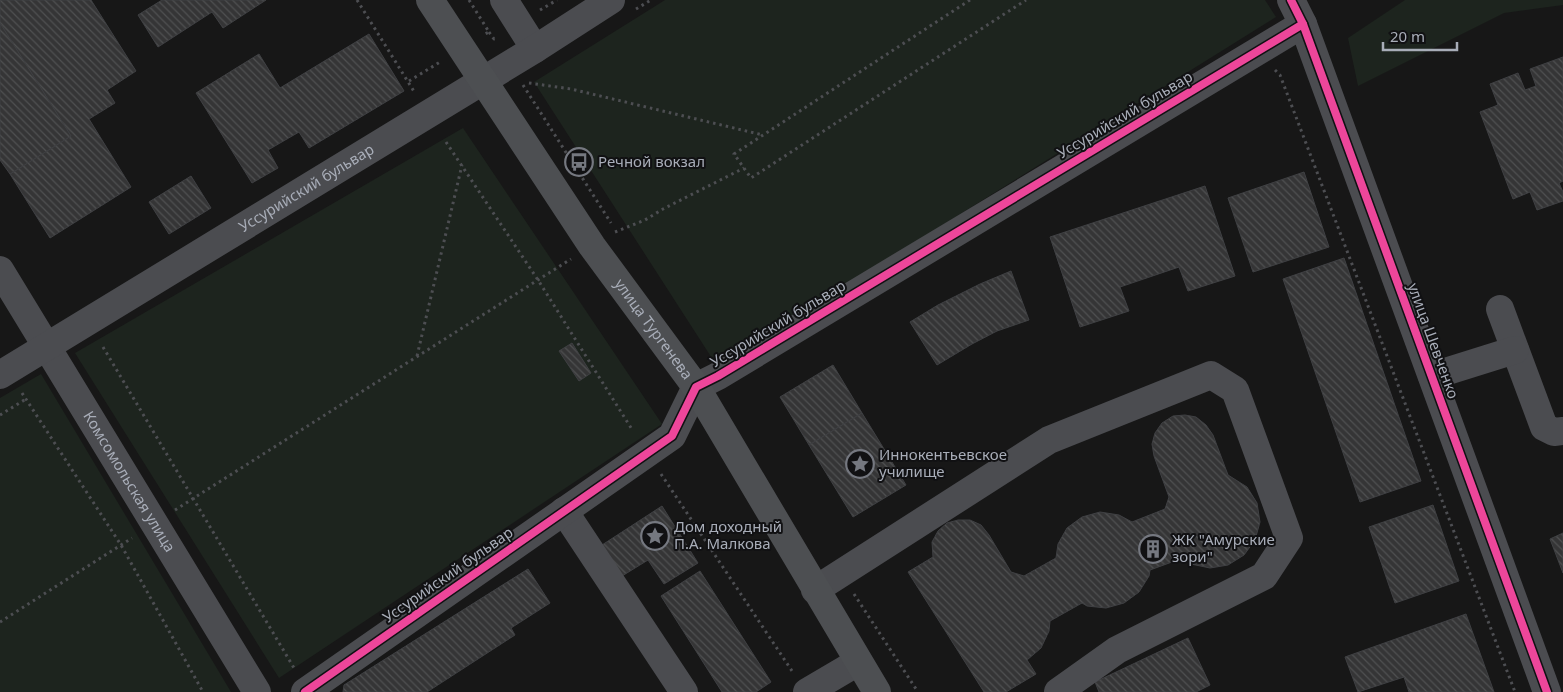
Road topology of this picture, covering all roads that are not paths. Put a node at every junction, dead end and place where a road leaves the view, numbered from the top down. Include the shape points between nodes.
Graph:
1 (430, 0) edge
2 (504, 0) edge
3 (612, 0) edge
4 (1297, 12) edge
5 (535, 49) junction
6 (482, 80) junction
7 (0, 270) edge
8 (1500, 309) dead end
9 (48, 346) junction
10 (1515, 350) junction
11 (4, 372) edge
12 (1432, 376) junction
13 (696, 388) junction
14 (1563, 431) edge
15 (564, 511) junction
16 (815, 590) junction
17 (858, 662) junction
18 (801, 684) edge
19 (306, 691) edge
20 (257, 692) edge
21 (684, 692) edge
22 (877, 692) edge
23 (1058, 692) edge
24 (1547, 692) edge

1 - 6 main road, улица Тургенева
2 - 5 street
3 - 5 street, Уссурийский бульвар
4 - 12 street, улица Шевченко
4 - 13 street, Уссурийский бульвар
5 - 6 street, Уссурийский бульвар
6 - 9 street, Уссурийский бульвар
6 - 13 main road, улица Тургенева via 592,246
7 - 9 street, Комсомольская улица
8 - 10 street
9 - 11 street, Уссурийский бульвар
9 - 20 street, Комсомольская улица
10 - 12 street
10 - 14 street via 1544,427 1554,432
12 - 24 street, улица Шевченко
13 - 15 street, Уссурийский бульвар via 672,436
13 - 16 main road, улица Тургенева
15 - 19 street, Уссурийский бульвар
15 - 21 street
16 - 17 main road, улица Тургенева
16 - 23 street via 1049,440 1211,375 1236,390 1289,538 1264,576 1117,650
17 - 18 street
17 - 22 main road, улица Тургенева

